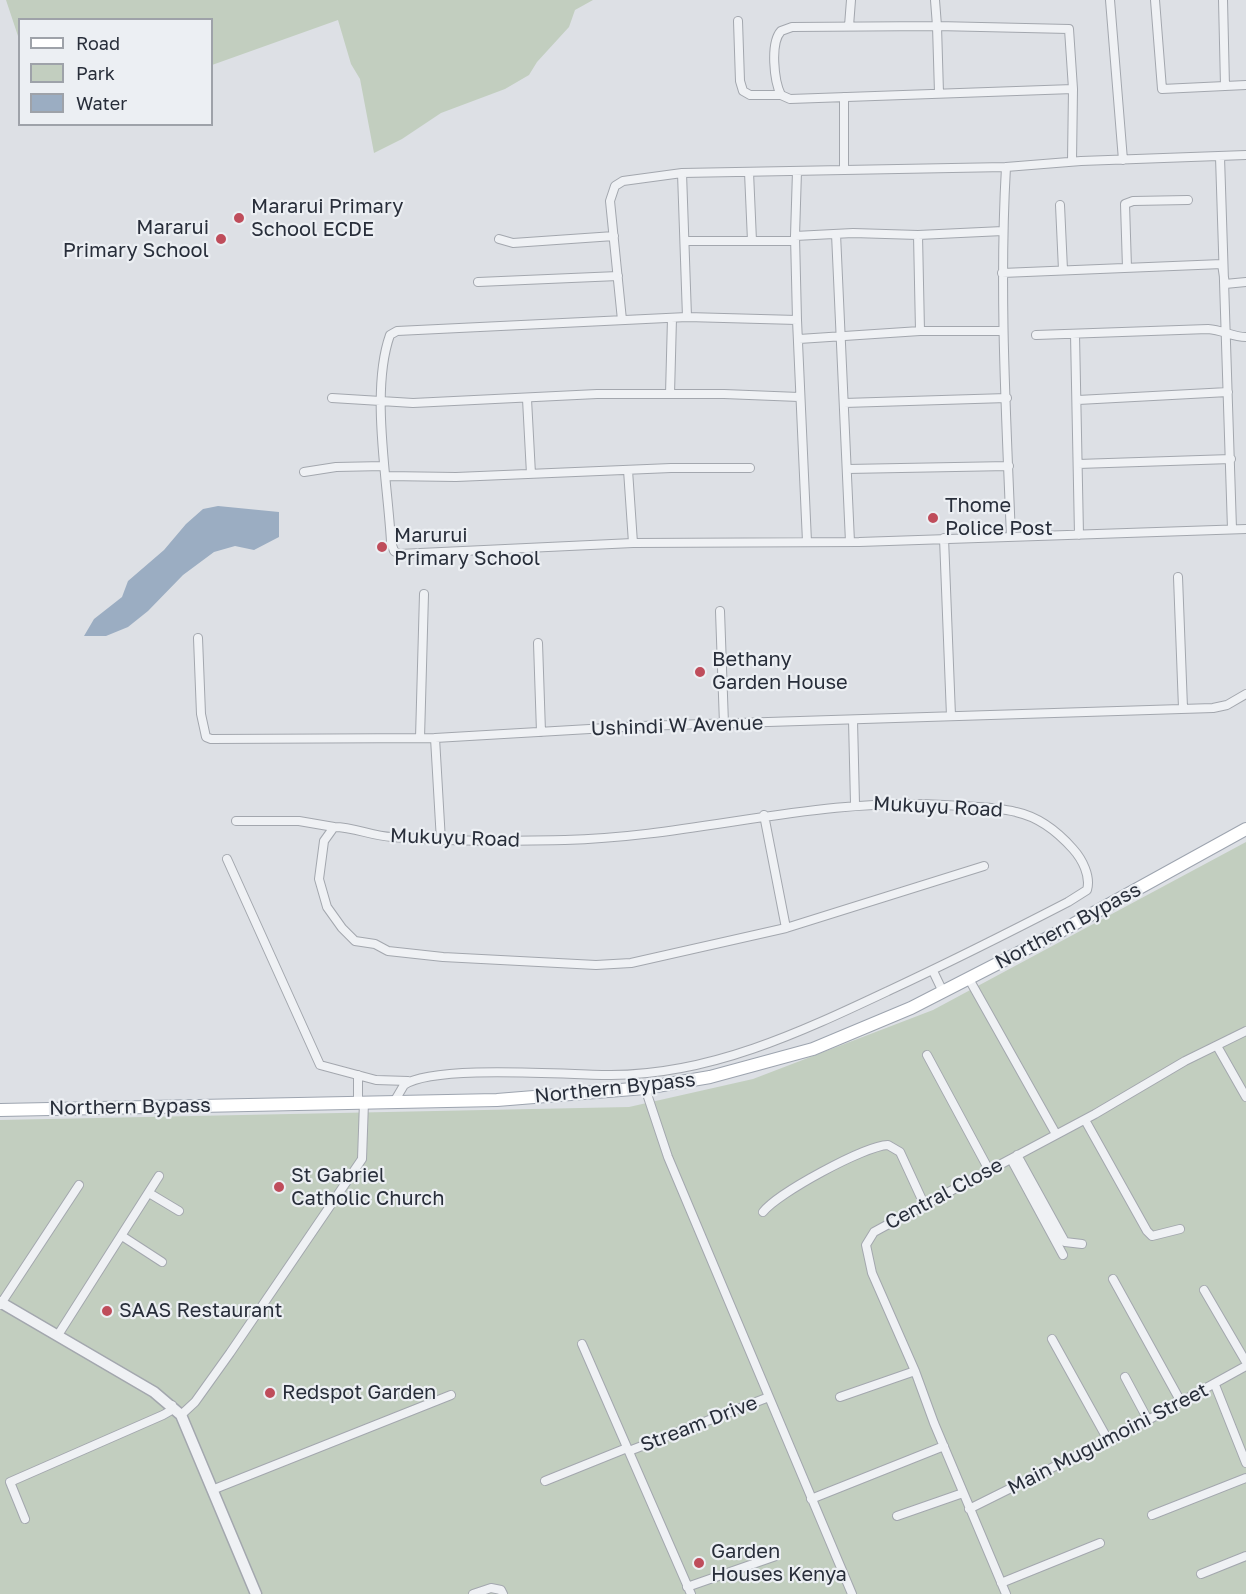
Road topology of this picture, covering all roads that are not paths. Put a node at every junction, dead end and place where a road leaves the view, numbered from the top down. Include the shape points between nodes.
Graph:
1 (851, 0) edge
2 (935, 0) edge
3 (1110, 0) edge
4 (1155, 0) edge
5 (1223, 0) edge
6 (738, 21) dead end
7 (849, 26) junction
8 (937, 26) junction
9 (1246, 85) edge
10 (1225, 86) junction
11 (1073, 89) junction
12 (939, 93) junction
13 (782, 95) junction
14 (844, 97) junction
15 (1246, 155) edge
16 (1220, 157) junction
17 (1123, 159) junction
18 (1072, 161) junction
19 (1006, 166) junction
20 (844, 170) junction
21 (797, 171) junction
22 (749, 172) junction
23 (682, 173) junction
24 (1188, 201) dead end
25 (1060, 205) dead end
26 (1003, 231) junction
27 (836, 234) junction
28 (918, 235) junction
29 (614, 236) junction
30 (499, 239) dead end
31 (795, 239) junction
32 (686, 241) junction
33 (752, 241) junction
34 (1222, 264) junction
35 (1127, 268) junction
36 (1062, 270) junction
37 (1002, 273) junction
38 (618, 276) junction
39 (478, 282) dead end
40 (1246, 282) edge
41 (687, 317) junction
42 (672, 318) junction
43 (622, 320) junction
44 (797, 321) junction
45 (920, 331) junction
46 (1003, 331) junction
47 (1227, 332) junction
48 (1075, 334) junction
49 (1036, 335) dead end
50 (842, 337) junction
51 (1246, 337) edge
52 (799, 339) junction
53 (1228, 392) junction
54 (670, 394) junction
55 (799, 397) junction
56 (332, 398) dead end
57 (1007, 398) junction
58 (527, 399) junction
59 (382, 400) junction
60 (1078, 400) junction
61 (844, 403) junction
62 (1231, 459) junction
63 (1078, 465) junction
64 (384, 466) junction
65 (1009, 466) junction
66 (750, 468) dead end
67 (847, 469) junction
68 (628, 470) junction
69 (304, 472) dead end
70 (531, 474) junction
71 (386, 476) junction
72 (1232, 529) junction
73 (1246, 529) edge
74 (1079, 535) junction
75 (1011, 537) junction
76 (944, 538) junction
77 (807, 542) junction
78 (850, 542) junction
79 (633, 543) junction
80 (1179, 577) dead end
81 (424, 594) dead end
82 (720, 611) dead end
83 (198, 638) dead end
84 (538, 643) dead end
85 (1246, 694) edge
86 (1183, 708) junction
87 (951, 716) junction
88 (853, 720) junction
89 (724, 724) junction
90 (542, 732) junction
91 (420, 738) junction
92 (435, 738) junction
93 (855, 804) junction
94 (765, 815) junction
95 (236, 821) dead end
96 (334, 826) junction
97 (1246, 829) edge
98 (441, 841) junction
99 (226, 859) dead end
100 (984, 866) dead end
101 (786, 928) junction
102 (933, 971) junction
103 (969, 979) junction
104 (943, 992) junction
105 (1246, 1031) edge
106 (781, 1040) junction
107 (1217, 1046) junction
108 (927, 1055) dead end
109 (788, 1057) junction
110 (624, 1074) junction
111 (357, 1075) junction
112 (409, 1081) junction
113 (645, 1088) junction
114 (626, 1090) junction
115 (1246, 1097) edge
116 (361, 1102) junction
117 (394, 1102) junction
118 (0, 1110) edge
119 (1084, 1120) junction
120 (1056, 1134) junction
121 (1014, 1157) junction
122 (989, 1170) junction
123 (159, 1176) dead end
124 (79, 1185) dead end
125 (149, 1193) junction
126 (924, 1204) junction
127 (179, 1211) dead end
128 (763, 1212) dead end
129 (1180, 1229) dead end
130 (122, 1236) junction
131 (1082, 1244) dead end
132 (1063, 1255) dead end
133 (162, 1262) dead end
134 (1113, 1279) dead end
135 (1204, 1290) dead end
136 (0, 1303) edge
137 (58, 1335) junction
138 (1052, 1339) dead end
139 (582, 1344) dead end
140 (1246, 1364) edge
141 (915, 1371) junction
142 (1125, 1377) dead end
143 (1215, 1385) junction
144 (452, 1395) dead end
145 (769, 1397) junction
146 (840, 1397) dead end
147 (1181, 1402) junction
148 (172, 1405) junction
149 (181, 1414) junction
150 (1148, 1419) junction
151 (1108, 1440) junction
152 (944, 1446) junction
153 (628, 1449) junction
154 (1246, 1462) edge
155 (1246, 1478) edge
156 (545, 1481) dead end
157 (212, 1490) junction
158 (963, 1493) junction
159 (811, 1499) junction
160 (969, 1509) junction
161 (1152, 1515) dead end
162 (897, 1516) dead end
163 (24, 1519) dead end
164 (1100, 1543) dead end
165 (776, 1556) dead end
166 (1246, 1556) edge
167 (1201, 1574) dead end
168 (1002, 1583) junction
169 (689, 1590) edge
170 (256, 1594) edge
171 (473, 1594) edge
172 (503, 1594) edge
173 (852, 1594) edge
174 (1006, 1594) edge

1 - 7 street
2 - 8 street
3 - 17 street
4 - 10 street via 1161,89
5 - 10 street
6 - 13 street via 743,91 750,95
7 - 8 street
7 - 13 street via 792,27 781,31 775,39 777,83
8 - 11 street via 1065,27 1071,32
8 - 12 street
9 - 10 street
11 - 12 street
11 - 18 street
12 - 14 street
13 - 14 street via 790,99
14 - 20 street
15 - 16 street
16 - 17 street
16 - 34 street
17 - 18 street
18 - 19 street
19 - 20 street
19 - 26 street
20 - 21 street
21 - 22 street
21 - 31 street
22 - 23 street
22 - 33 street
23 - 29 street via 623,181 615,186 610,201
23 - 32 street
24 - 35 street via 1125,204
25 - 36 street
26 - 28 street
26 - 37 street
27 - 28 street
27 - 31 street
27 - 50 street
28 - 45 street
29 - 30 street via 513,243
29 - 38 street
31 - 33 street
31 - 44 street
32 - 33 street
32 - 41 street
34 - 35 street
34 - 40 street via 1225,285
34 - 47 street
35 - 36 street
36 - 37 street
37 - 46 street
38 - 39 street
38 - 43 street
41 - 42 street
41 - 44 street
42 - 43 street
42 - 54 street
43 - 59 street via 391,333
44 - 52 street
45 - 46 street
45 - 50 street
46 - 57 street
47 - 48 street via 1208,329
47 - 51 street via 1232,337
47 - 53 street
48 - 49 street
48 - 60 street
50 - 52 street
50 - 61 street
52 - 55 street
53 - 60 street
53 - 62 street
54 - 55 street
54 - 58 street
55 - 77 street
56 - 59 street
57 - 61 street
57 - 65 street
58 - 59 street via 413,403
58 - 70 street
59 - 64 street
60 - 63 street
61 - 67 street
62 - 63 street
62 - 72 street
63 - 74 street
64 - 69 street
64 - 71 street
65 - 67 street
65 - 75 street
66 - 68 street
67 - 78 street
68 - 70 street
68 - 79 street
70 - 71 street
71 - 79 street via 391,542 396,553
72 - 73 street
72 - 74 street
74 - 75 street
75 - 76 street
76 - 78 street
76 - 87 street
77 - 78 street
77 - 79 street
80 - 86 street
81 - 91 street
82 - 89 street
83 - 91 street, Ushindi W Avenue via 202,723 207,738
84 - 90 street
85 - 86 street, Ushindi W Avenue via 1221,707
86 - 87 street, Ushindi W Avenue
87 - 88 street, Ushindi W Avenue
88 - 89 street, Ushindi W Avenue
88 - 93 street
89 - 90 street, Ushindi W Avenue
90 - 92 street, Ushindi W Avenue
91 - 92 street, Ushindi W Avenue
92 - 98 street
93 - 94 street, Mukuyu Road
93 - 102 street, Mukuyu Road via 921,803 1016,812 1061,836 1077,854 1088,876 1088,886 1081,895
94 - 98 street, Mukuyu Road via 611,837
94 - 101 street
95 - 96 street, Mukuyu Road via 299,821
96 - 98 street, Mukuyu Road via 386,837
96 - 101 street via 324,841 319,865 327,907 350,938 388,951 621,964
97 - 103 main road, Northern Bypass
99 - 111 street, Mukuyu Road via 317,1060 324,1067
100 - 101 street
102 - 104 street
102 - 106 street, Mukuyu Road
103 - 104 main road, Northern Bypass
103 - 120 street
104 - 109 main road, Northern Bypass via 861,1031
105 - 107 street, Central Close
106 - 109 street
106 - 110 street, Mukuyu Road via 708,1062
107 - 115 street
107 - 119 street, Central Close
108 - 122 street
109 - 113 main road, Northern Bypass via 710,1077
110 - 112 street, Mukuyu Road via 475,1072
110 - 114 street
111 - 112 street, Mukuyu Road
111 - 116 street
112 - 117 street
113 - 114 main road, Northern Bypass
113 - 145 street via 668,1157
114 - 117 main road, Northern Bypass via 497,1100
116 - 117 main road, Northern Bypass
116 - 118 main road, Northern Bypass
116 - 149 street via 362,1159 195,1402
119 - 120 street, Central Close
119 - 129 street via 1147,1231 1152,1236
120 - 121 street, Central Close
121 - 122 street, Central Close
121 - 131 street via 1065,1242
121 - 132 street
122 - 126 street, Central Close
123 - 125 street
124 - 136 street
125 - 127 street
125 - 130 street
126 - 128 street via 900,1152 888,1144 867,1150 793,1188
126 - 141 street, Central Close via 874,1232 866,1250 872,1273
130 - 133 street
130 - 137 street
134 - 147 street
135 - 140 street
136 - 137 street
137 - 148 street
138 - 151 street
139 - 153 street, Stream Drive
140 - 143 street, Main Mugumoini Street
141 - 146 street
141 - 152 street, Central Close
142 - 150 street
143 - 147 street, Main Mugumoini Street
143 - 154 street
144 - 157 street
145 - 153 street, Stream Drive
145 - 159 street
147 - 150 street, Main Mugumoini Street
148 - 149 street
148 - 163 street via 162,1415 10,1482
149 - 157 street
150 - 151 street, Main Mugumoini Street
151 - 160 street, Main Mugumoini Street
152 - 158 street, Central Close
152 - 159 street
153 - 156 street
153 - 169 street, Stream Drive
155 - 161 street
157 - 170 street
158 - 160 street, Central Close
158 - 162 street
159 - 173 street
160 - 168 street, Central Close
164 - 168 street
165 - 169 street
166 - 167 street
168 - 174 street, Central Close
171 - 172 street via 491,1588

